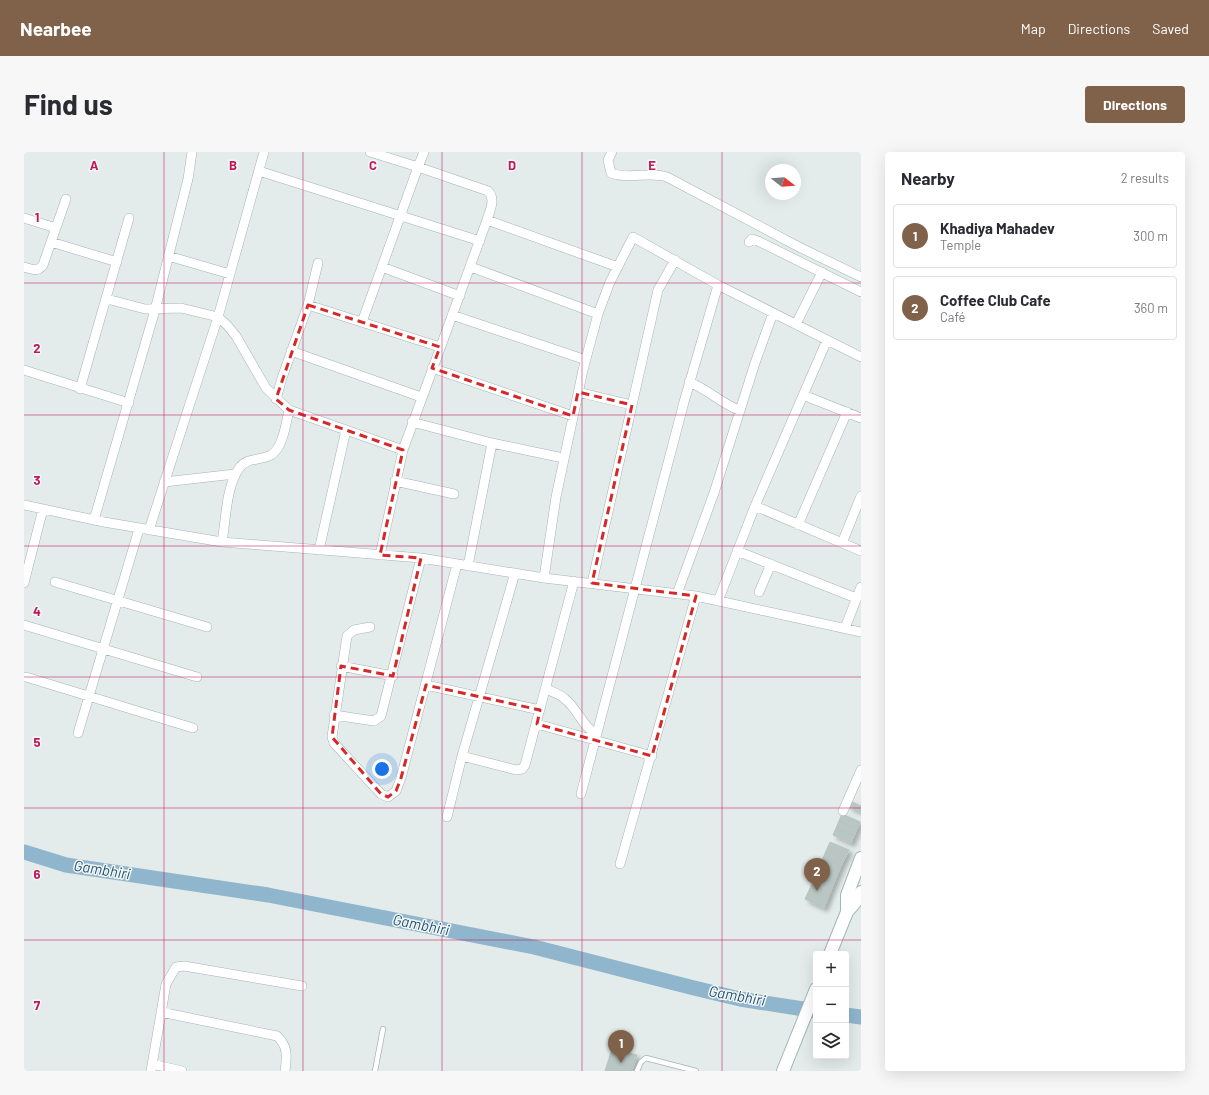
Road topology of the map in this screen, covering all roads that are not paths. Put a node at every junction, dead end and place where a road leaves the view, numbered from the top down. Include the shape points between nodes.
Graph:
1 (192, 152) edge
2 (264, 152) edge
3 (370, 152) edge
4 (424, 152) edge
5 (612, 152) edge
6 (418, 167) junction
7 (259, 171) junction
8 (66, 199) dead end
9 (401, 215) junction
10 (24, 218) edge
11 (129, 218) dead end
12 (487, 220) junction
13 (56, 228) junction
14 (480, 241) junction
15 (51, 242) junction
16 (749, 242) dead end
17 (168, 256) junction
18 (675, 260) junction
19 (117, 262) junction
20 (318, 263) dead end
21 (24, 267) edge
22 (382, 267) junction
23 (471, 267) junction
24 (618, 267) junction
25 (822, 272) junction
26 (230, 274) junction
27 (861, 277) edge
28 (718, 285) junction
29 (861, 292) edge
30 (460, 296) junction
31 (107, 299) junction
32 (308, 305) junction
33 (155, 310) junction
34 (773, 313) junction
35 (598, 314) junction
36 (452, 315) junction
37 (218, 317) junction
38 (362, 322) junction
39 (796, 324) junction
40 (827, 340) junction
41 (440, 348) junction
42 (291, 351) junction
43 (861, 357) edge
44 (586, 360) junction
45 (432, 368) junction
46 (24, 370) edge
47 (689, 382) junction
48 (80, 389) junction
49 (578, 392) junction
50 (803, 394) junction
51 (421, 397) junction
52 (276, 399) junction
53 (129, 403) junction
54 (632, 405) junction
55 (290, 410) junction
56 (739, 410) junction
57 (847, 412) junction
58 (573, 416) junction
59 (861, 418) edge
60 (412, 422) junction
61 (346, 430) junction
62 (492, 443) junction
63 (403, 450) junction
64 (564, 458) junction
65 (235, 474) junction
66 (395, 481) junction
67 (164, 482) junction
68 (454, 494) dead end
69 (861, 496) edge
70 (24, 505) edge
71 (755, 506) junction
72 (44, 509) junction
73 (94, 520) junction
74 (798, 525) junction
75 (139, 529) junction
76 (149, 530) junction
77 (222, 542) junction
78 (842, 543) junction
79 (319, 550) junction
80 (737, 551) junction
81 (861, 551) edge
82 (380, 555) junction
83 (421, 558) junction
84 (458, 564) junction
85 (771, 564) junction
86 (468, 566) junction
87 (515, 573) junction
88 (544, 578) junction
89 (574, 581) junction
90 (55, 582) dead end
91 (24, 583) edge
92 (592, 584) junction
93 (861, 587) edge
94 (633, 588) junction
95 (760, 592) dead end
96 (677, 594) junction
97 (696, 596) junction
98 (856, 598) junction
99 (117, 600) junction
100 (718, 601) junction
101 (24, 625) edge
102 (207, 627) dead end
103 (370, 627) dead end
104 (845, 628) junction
105 (861, 632) edge
106 (103, 649) junction
107 (342, 666) junction
108 (392, 676) junction
109 (26, 677) dead end
110 (197, 677) dead end
111 (426, 685) junction
112 (546, 689) junction
113 (89, 696) junction
114 (480, 697) junction
115 (540, 710) junction
116 (334, 714) junction
117 (537, 724) junction
118 (193, 728) dead end
119 (78, 733) dead end
120 (595, 737) junction
121 (462, 756) junction
122 (652, 756) junction
123 (861, 770) edge
124 (581, 794) dead end
125 (842, 811) dead end
126 (447, 817) dead end
127 (861, 858) edge
128 (620, 864) dead end
129 (861, 892) edge
130 (847, 912) junction
131 (831, 951) edge
132 (302, 986) dead end
133 (813, 996) edge
134 (161, 1012) junction
135 (383, 1029) dead end
136 (151, 1068) edge
137 (182, 1071) edge
138 (285, 1071) edge
139 (375, 1071) edge
140 (637, 1071) edge
141 (696, 1071) edge
142 (783, 1071) edge

1 - 17 street via 188,179
2 - 7 street
3 - 6 street
4 - 6 street
5 - 27 street via 608,160 611,173 667,177
6 - 9 street
6 - 12 street via 488,191 492,198
7 - 9 street
7 - 26 street
8 - 13 street
9 - 14 street
9 - 22 street
10 - 13 street
11 - 19 street
12 - 14 street
12 - 24 street
13 - 15 street
14 - 23 street
15 - 19 street
15 - 21 street via 40,269 36,271
16 - 25 street via 752,239 758,241
17 - 26 street
17 - 33 street
18 - 24 street via 633,237
18 - 28 street
18 - 54 street via 658,290
19 - 31 street
20 - 32 street
22 - 30 street
22 - 38 street
23 - 30 street
23 - 35 street
24 - 35 street
25 - 29 street
25 - 39 street
26 - 37 street
28 - 34 street
28 - 47 street
30 - 36 street
31 - 33 street
31 - 48 street
32 - 38 street
32 - 42 street
33 - 37 street via 181,308
33 - 53 street
34 - 39 street
34 - 56 street
35 - 44 street
36 - 41 street
36 - 44 street
37 - 52 street via 236,336 266,388
37 - 67 street
38 - 41 street
39 - 40 street
40 - 43 street
40 - 50 street
41 - 45 street
42 - 51 street
42 - 52 street
44 - 49 street
45 - 51 street
45 - 58 street
46 - 48 street
47 - 56 street
47 - 94 street
48 - 53 street
49 - 54 street
49 - 58 street
50 - 57 street
50 - 71 street
51 - 60 street
52 - 55 street
53 - 73 street
54 - 92 street
55 - 61 street
55 - 65 street via 276,451 270,456 248,460
56 - 96 street via 714,493
57 - 59 street
57 - 74 street
58 - 64 street
60 - 62 street
60 - 63 street
61 - 63 street
61 - 79 street
62 - 64 street
62 - 86 street
63 - 66 street
64 - 88 street
65 - 67 street
65 - 77 street
66 - 68 street
66 - 82 street
67 - 76 street
69 - 78 street
70 - 72 street
71 - 74 street
71 - 80 street
72 - 73 street
72 - 91 street
73 - 75 street
74 - 78 street
75 - 76 street
75 - 99 street
76 - 77 street
77 - 79 street
78 - 81 street
79 - 82 street
80 - 85 street
80 - 100 street
82 - 83 street
83 - 84 street
83 - 108 street
84 - 86 street
84 - 111 street
85 - 95 street
85 - 98 street
86 - 87 street
87 - 88 street
87 - 114 street
88 - 89 street
89 - 92 street
89 - 112 street
90 - 99 street
92 - 94 street
93 - 98 street
94 - 96 street
94 - 120 street
96 - 97 street
97 - 100 street
97 - 122 street
98 - 104 street
99 - 102 street
99 - 106 street
100 - 104 street
101 - 106 street
103 - 107 street via 349,632
104 - 105 street
106 - 110 street
106 - 113 street
107 - 108 street
107 - 116 street
108 - 116 street via 384,711 378,719 368,720
109 - 113 street
111 - 114 street
111 - 116 street via 401,778 396,791 388,797 381,794 334,743 331,732
112 - 115 street
112 - 120 street via 567,700
113 - 118 street
113 - 119 street
114 - 115 street
114 - 121 street
115 - 117 street
117 - 120 street
117 - 121 street via 522,769 506,768
120 - 122 street
120 - 124 street
121 - 126 street
122 - 128 street
123 - 125 street
127 - 130 street via 847,895
129 - 130 street
130 - 131 street
132 - 134 street via 184,966 176,967 166,984
133 - 142 street
134 - 136 street
134 - 138 street via 277,1036 284,1042 287,1050
135 - 139 lane
136 - 137 street
140 - 141 lane via 646,1058

